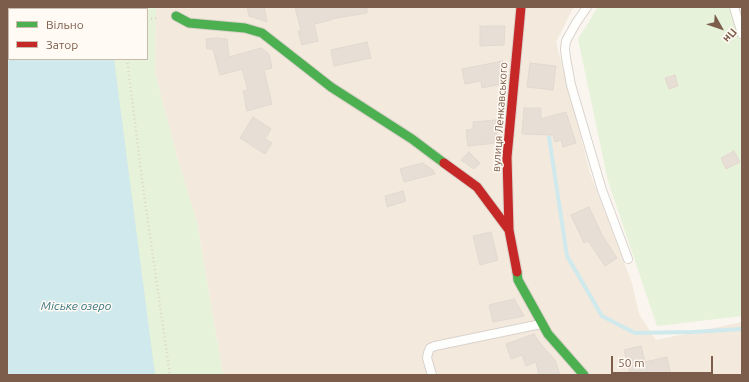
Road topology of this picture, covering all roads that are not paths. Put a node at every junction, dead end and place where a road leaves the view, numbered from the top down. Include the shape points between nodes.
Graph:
1 (521, 7) edge
2 (587, 7) edge
3 (734, 7) edge
4 (174, 14) dead end
5 (742, 34) edge
6 (509, 230) junction
7 (628, 259) dead end
8 (543, 324) junction
9 (432, 375) edge
10 (584, 375) edge

1 - 6 street, вулиця Ленкавського via 507,157
2 - 7 lane via 566,41 566,58 571,85 602,190
3 - 5 lane
4 - 6 street via 189,23 245,28 262,33 331,87 412,139 477,187
6 - 8 street, вулиця Ленкавського via 518,280
8 - 9 lane via 430,348 427,358
8 - 10 street, вулиця Ленкавського via 548,334

